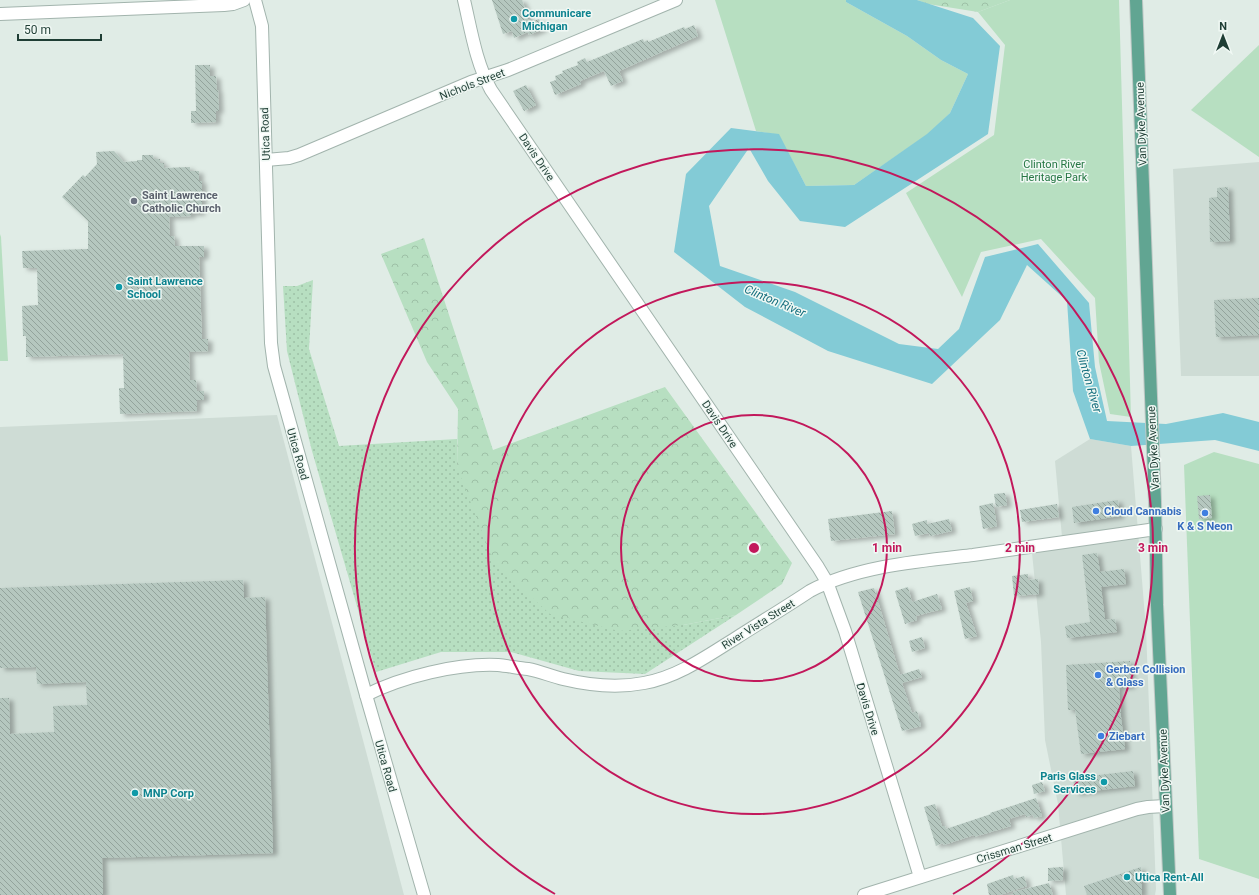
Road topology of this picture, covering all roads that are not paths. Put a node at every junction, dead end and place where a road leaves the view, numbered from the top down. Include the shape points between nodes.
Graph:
1 (244, 0) edge
2 (255, 0) edge
3 (464, 0) edge
4 (676, 0) edge
5 (1136, 0) edge
6 (0, 14) edge
7 (484, 78) junction
8 (266, 160) junction
9 (1156, 529) junction
10 (827, 582) junction
11 (366, 695) junction
12 (1165, 806) junction
13 (920, 877) junction
14 (424, 895) edge
15 (864, 895) edge
16 (1170, 895) edge

1 - 6 street via 217,6
2 - 8 street, Utica Road via 262,26
3 - 7 street, Davis Drive
4 - 7 street, Nichols Street
5 - 9 main road, Van Dyke Avenue
7 - 8 street, Nichols Street via 299,155
7 - 10 street, Davis Drive
8 - 11 street, Utica Road via 271,344 274,366
9 - 10 street, River Vista Street via 920,561 843,576
9 - 12 main road, Van Dyke Avenue
10 - 11 street, River Vista Street via 702,660 679,672 644,683 591,683 514,667 478,665 426,674 381,687
10 - 13 street, Davis Drive via 845,631
11 - 14 street, Utica Road
12 - 13 street, Crissman Street via 1137,809
12 - 16 main road, Van Dyke Avenue
13 - 15 street, Crissman Street

